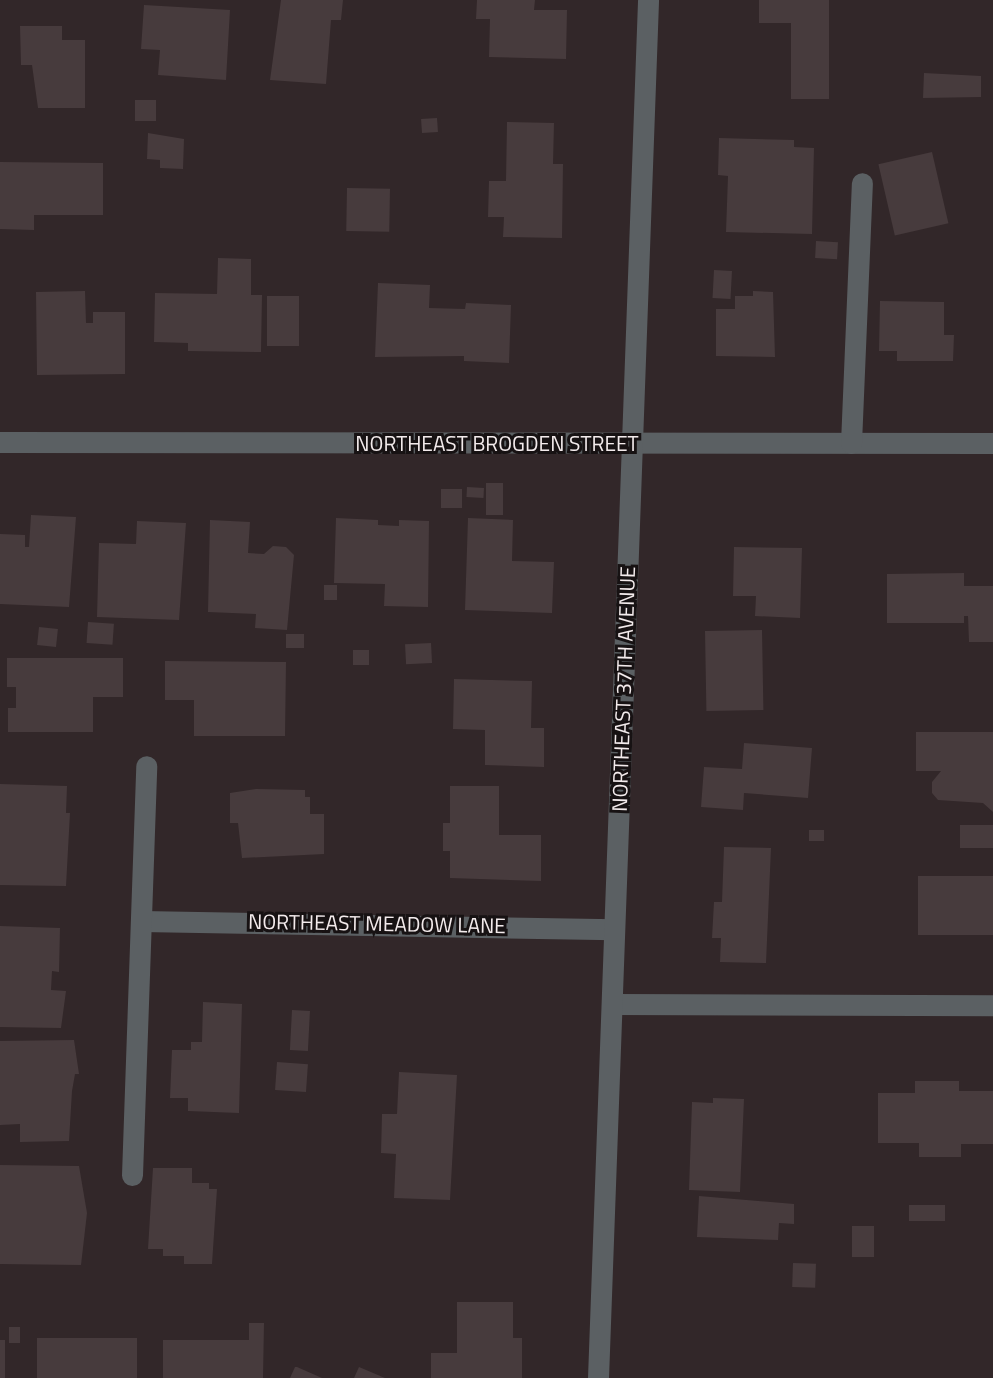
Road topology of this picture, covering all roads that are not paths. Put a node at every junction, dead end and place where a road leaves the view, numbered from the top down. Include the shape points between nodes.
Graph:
1 (648, 0) edge
2 (862, 183) dead end
3 (0, 442) edge
4 (851, 443) junction
5 (993, 443) edge
6 (631, 444) junction
7 (146, 766) dead end
8 (141, 921) junction
9 (614, 929) junction
10 (613, 1004) junction
11 (993, 1005) edge
12 (132, 1175) dead end
13 (598, 1378) edge

1 - 6 street, NORTHEAST 37TH AVENUE
2 - 4 street
3 - 6 street, NORTHEAST BROGDEN STREET
4 - 5 street, NORTHEAST BROGDEN STREET
4 - 6 street, NORTHEAST BROGDEN STREET
6 - 9 street, NORTHEAST 37TH AVENUE
7 - 8 street
8 - 9 street, NORTHEAST MEADOW LANE
8 - 12 street
9 - 10 street, NORTHEAST 37TH AVENUE
10 - 11 street
10 - 13 street, NORTHEAST 37TH AVENUE

